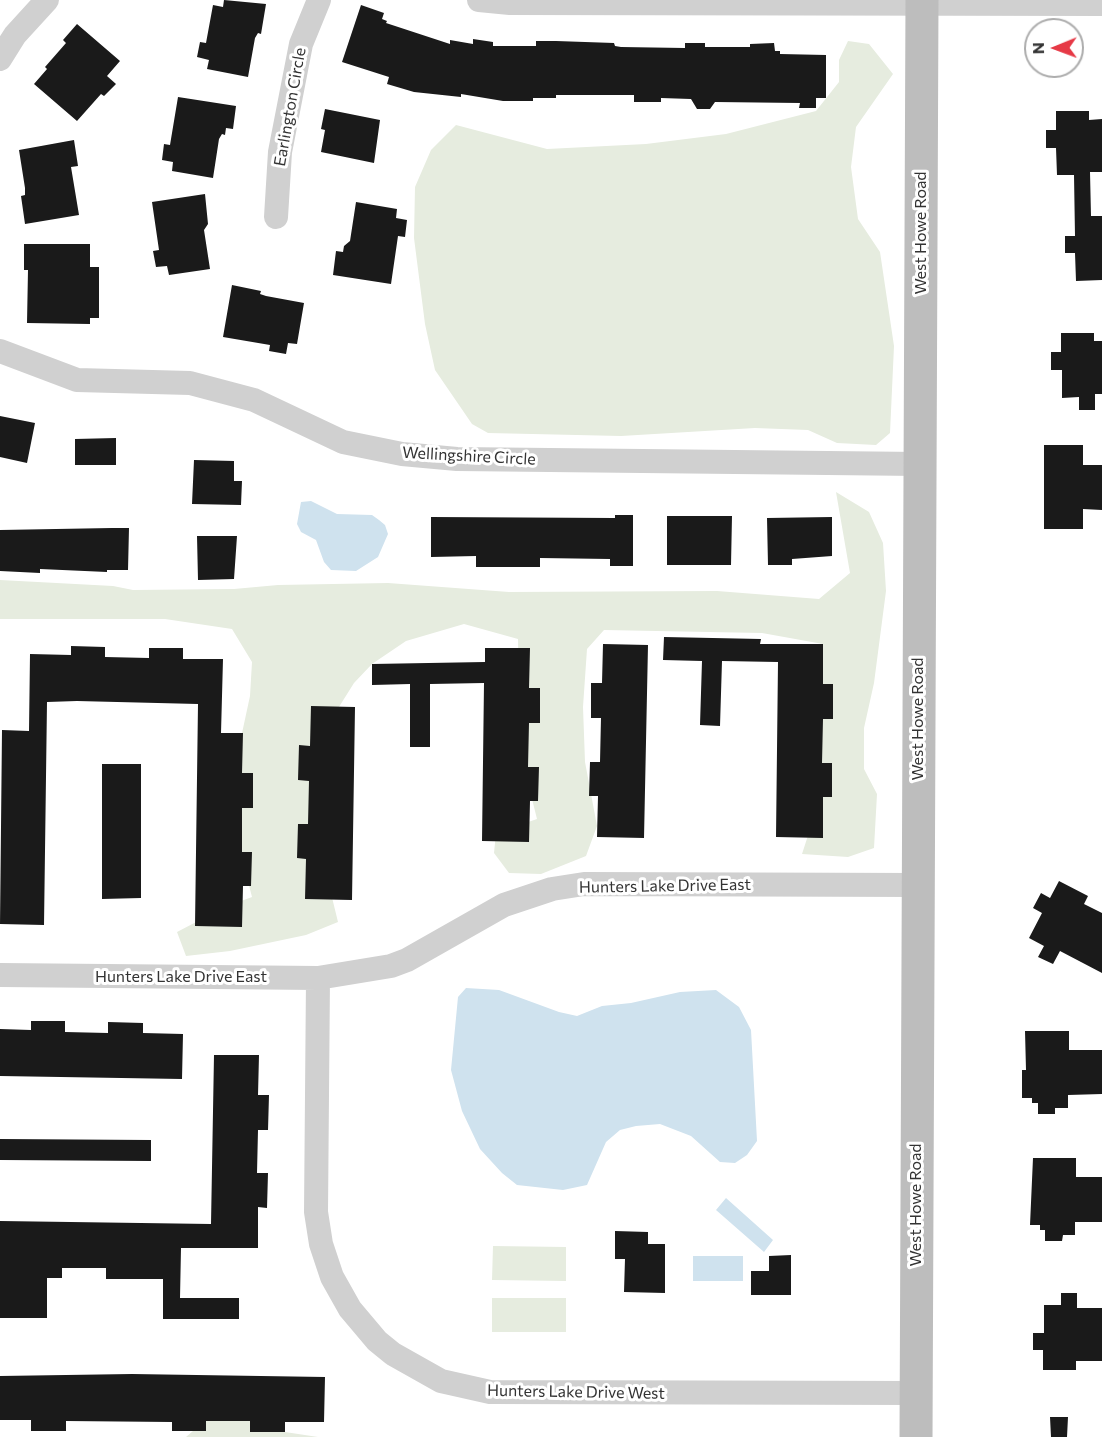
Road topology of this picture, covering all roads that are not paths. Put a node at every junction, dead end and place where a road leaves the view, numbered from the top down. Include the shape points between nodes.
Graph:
1 (48, 0) edge
2 (319, 0) edge
3 (479, 0) edge
4 (712, 2) edge
5 (922, 2) edge
6 (1102, 4) edge
7 (2, 50) edge
8 (276, 217) dead end
9 (0, 351) edge
10 (920, 464) junction
11 (917, 885) junction
12 (0, 975) edge
13 (318, 978) junction
14 (917, 1393) junction
15 (916, 1437) edge

1 - 7 street
2 - 8 street, Earlington Circle via 301,44 279,152
3 - 4 street
4 - 5 street
5 - 6 street
5 - 10 main road, West Howe Road
9 - 10 street, Wellingshire Circle via 77,380 190,383 254,400 343,442 402,454 457,459
10 - 11 main road, West Howe Road
11 - 13 street, Hunters Lake Drive East via 584,884 552,889 504,905 391,966
11 - 14 main road, West Howe Road
12 - 13 street, Hunters Lake Drive East
13 - 14 street, Hunters Lake Drive West via 316,1212 321,1244 332,1277 350,1309 393,1354 441,1381 490,1392
14 - 15 main road, West Howe Road

